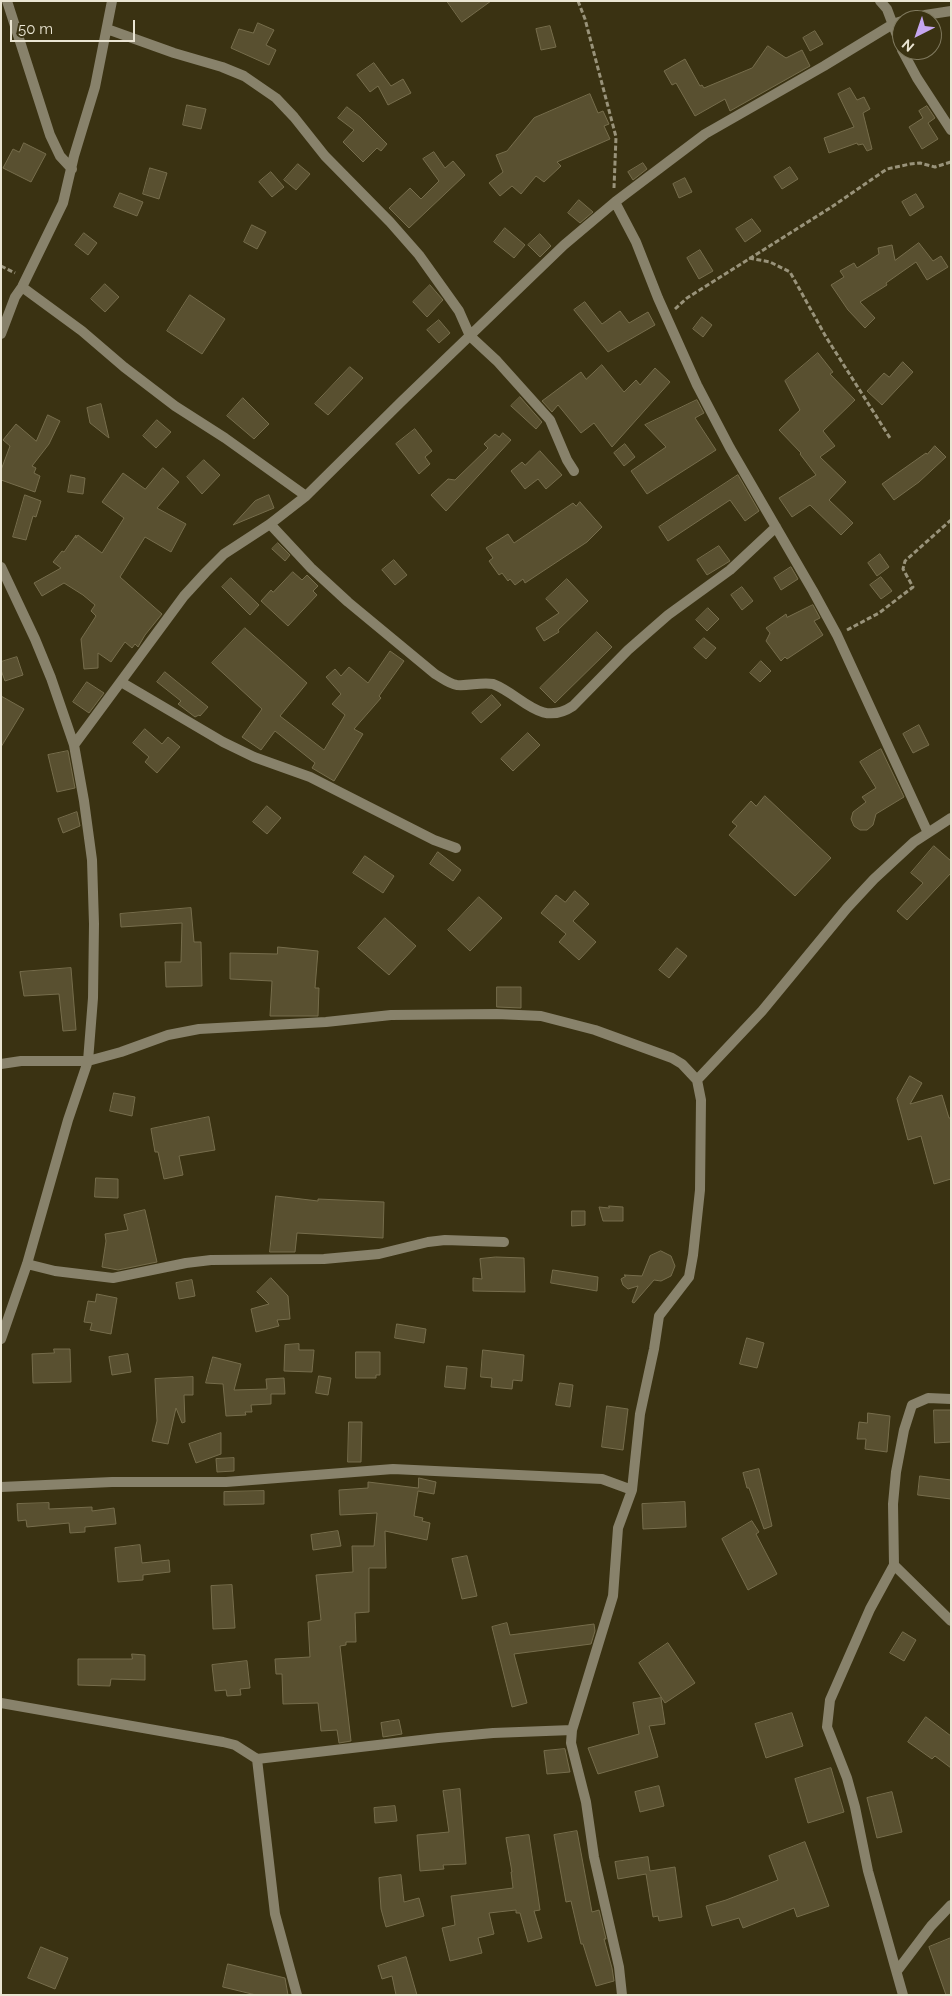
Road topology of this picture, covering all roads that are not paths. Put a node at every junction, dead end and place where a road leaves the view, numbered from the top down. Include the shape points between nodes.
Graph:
1 (8, 1) edge
2 (112, 1) edge
3 (880, 1) edge
4 (892, 15) edge
5 (892, 26) edge
6 (107, 29) junction
7 (907, 60) edge
8 (951, 130) edge
9 (72, 169) junction
10 (615, 202) junction
11 (22, 287) junction
12 (1, 334) edge
13 (470, 336) junction
14 (574, 471) dead end
15 (306, 496) junction
16 (270, 524) junction
17 (776, 527) junction
18 (1, 567) edge
19 (121, 682) junction
20 (74, 745) junction
21 (951, 818) edge
22 (928, 834) junction
23 (456, 848) dead end
24 (88, 1061) junction
25 (1, 1064) edge
26 (697, 1080) junction
27 (504, 1242) dead end
28 (27, 1264) junction
29 (1, 1339) edge
30 (951, 1399) edge
31 (1, 1487) edge
32 (632, 1490) junction
33 (894, 1565) junction
34 (951, 1620) edge
35 (1, 1703) edge
36 (572, 1730) junction
37 (257, 1759) junction
38 (951, 1906) edge
39 (897, 1971) junction
40 (297, 1995) edge
41 (622, 1995) edge
42 (903, 1995) edge

1 - 9 street via 50,135 60,156
2 - 6 street
3 - 4 street
5 - 10 street via 705,134
6 - 9 street
6 - 13 street via 230,70 276,98 325,156 419,255 459,311
7 - 8 street
9 - 11 street via 63,203
10 - 13 street via 564,245
10 - 17 street via 636,242 697,385
11 - 12 street
11 - 15 street via 175,406
13 - 14 street via 550,420
13 - 15 street
15 - 16 street
16 - 17 street via 348,602 435,674 457,685 493,684 541,712 552,714 573,706 628,650 668,615 730,570
16 - 19 street via 224,554 206,572 184,596
17 - 22 street via 837,635
18 - 20 street via 36,639
19 - 20 street
19 - 23 street via 223,742 310,777
20 - 24 street via 92,860 93,998
21 - 22 street
22 - 26 street via 896,857 874,879 762,1011
24 - 25 street
24 - 26 street via 168,1035 199,1029 391,1015 498,1014 541,1016 595,1030 672,1058
24 - 28 street
26 - 32 street via 701,1100 701,1163 693,1255 689,1277 659,1316 640,1414
27 - 28 street via 445,1240 379,1254 324,1259 211,1260 113,1278 55,1272
28 - 29 street
30 - 33 street via 928,1398 912,1405 896,1472
31 - 32 street via 112,1482 226,1482 393,1469 602,1479
32 - 36 street via 618,1528 616,1572 608,1614
33 - 34 street
33 - 39 street via 870,1609 830,1700 827,1727 847,1778 868,1871
35 - 37 street via 223,1742 235,1745
36 - 37 street via 447,1738
36 - 41 street via 571,1744 586,1802
37 - 40 street via 274,1914
38 - 39 street via 930,1926
39 - 42 street

